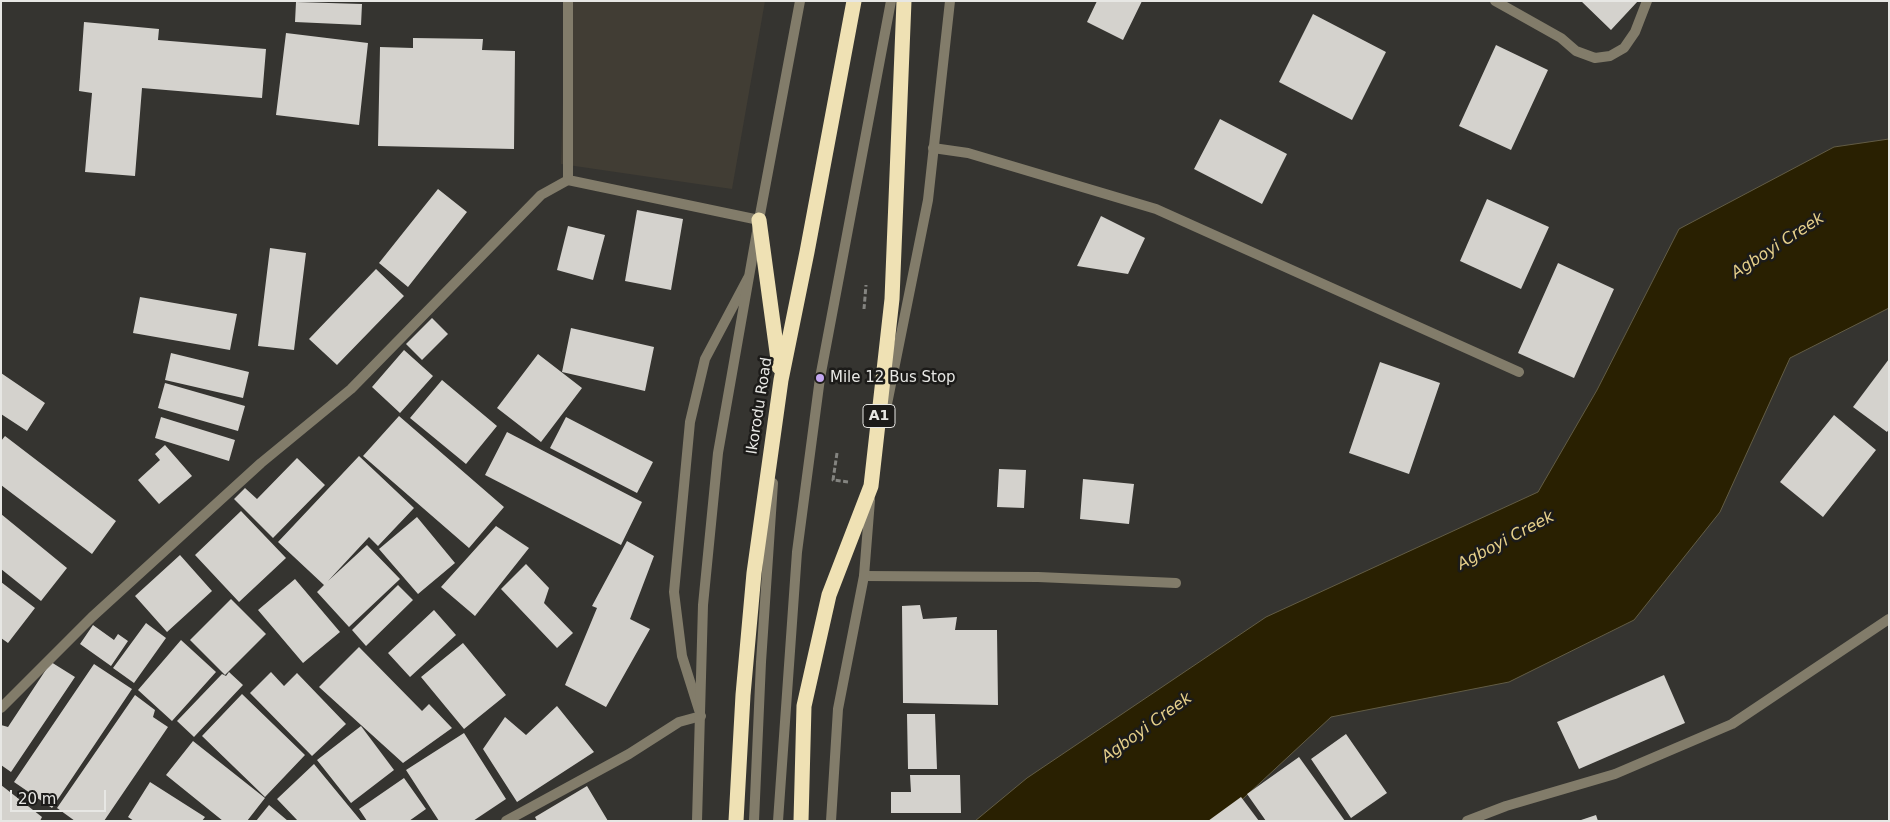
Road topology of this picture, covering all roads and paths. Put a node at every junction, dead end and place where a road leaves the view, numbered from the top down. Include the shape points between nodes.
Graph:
1 (568, 1) edge
2 (800, 1) edge
3 (854, 1) edge
4 (891, 1) edge
5 (904, 1) edge
6 (950, 1) edge
7 (1495, 1) edge
8 (1647, 1) edge
9 (933, 148) junction
10 (568, 180) junction
11 (759, 220) junction
12 (750, 275) junction
13 (1519, 372) dead end
14 (781, 380) junction
15 (836, 453) dead end
16 (871, 486) junction
17 (864, 576) junction
18 (1176, 583) dead end
19 (1889, 618) edge
20 (1, 708) edge
21 (701, 716) junction
22 (506, 821) edge
23 (697, 821) edge
24 (736, 821) edge
25 (754, 821) edge
26 (778, 821) edge
27 (801, 821) edge
28 (831, 821) edge
29 (1467, 821) edge

1 - 10 street
2 - 11 street
3 - 14 highway, Ikorodu Road
4 - 26 street via 820,378 797,552
5 - 16 highway, A1 via 892,299
6 - 9 street
7 - 8 street via 1561,38 1576,51 1595,58 1610,56 1624,48 1635,32
9 - 13 street via 968,153 1156,209
9 - 16 street via 928,200
10 - 11 street
10 - 20 street via 541,195 351,389 261,464 128,584
11 - 12 street
11 - 14 highway
12 - 21 street via 718,453 703,605
12 - 21 street via 705,359 690,422 674,592 682,656
14 - 24 highway, Ikorodu Road via 753,583
14 - 25 street via 761,662
15 - 16 path via 833,480
16 - 17 street
16 - 27 highway, A1 via 829,595 804,706
17 - 18 street via 1038,577
17 - 28 street via 838,709
19 - 29 street via 1732,724 1615,774
21 - 22 street via 679,722 629,754
21 - 23 street

